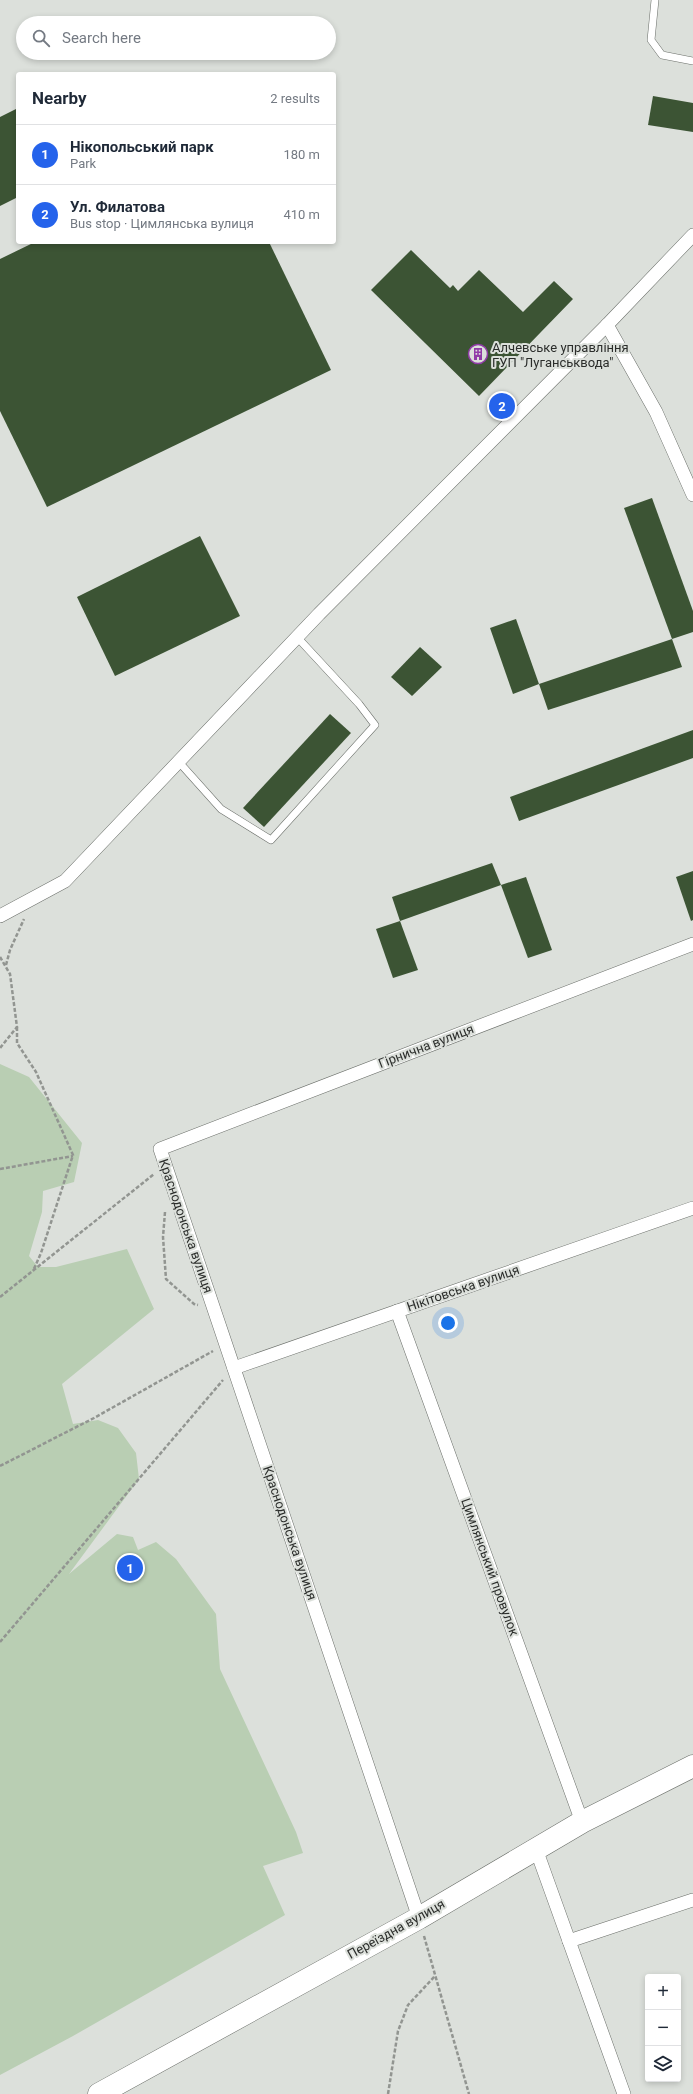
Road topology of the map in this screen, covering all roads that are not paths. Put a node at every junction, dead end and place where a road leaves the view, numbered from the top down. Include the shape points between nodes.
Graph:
1 (655, 0) edge
2 (693, 61) edge
3 (693, 235) edge
4 (607, 325) junction
5 (693, 494) edge
6 (297, 637) junction
7 (178, 762) junction
8 (0, 916) edge
9 (693, 944) edge
10 (160, 1149) joint
11 (693, 1208) edge
12 (397, 1311) junction
13 (234, 1368) junction
14 (693, 1766) edge
15 (582, 1822) junction
16 (536, 1849) junction
17 (693, 1900) edge
18 (419, 1918) junction
19 (569, 1941) junction
20 (99, 2094) edge
21 (624, 2094) edge

1 - 2 lane via 651,40 662,55
3 - 4 street
4 - 5 street via 656,412
4 - 6 street
6 - 7 street
6 - 7 lane via 375,725 271,840 220,809
7 - 8 street via 65,881
9 - 10 street, Гірнична вулиця
10 - 13 street, Краснодонська вулиця
11 - 12 street, Нікітовська вулиця
12 - 13 street, Нікітовська вулиця
12 - 15 street, Цимлянський провулок
13 - 18 street, Краснодонська вулиця
14 - 15 highway, Переїздна вулиця
15 - 16 highway, Переїздна вулиця
16 - 18 highway, Переїздна вулиця
16 - 19 street
17 - 19 street
18 - 20 highway, Переїздна вулиця
19 - 21 street

